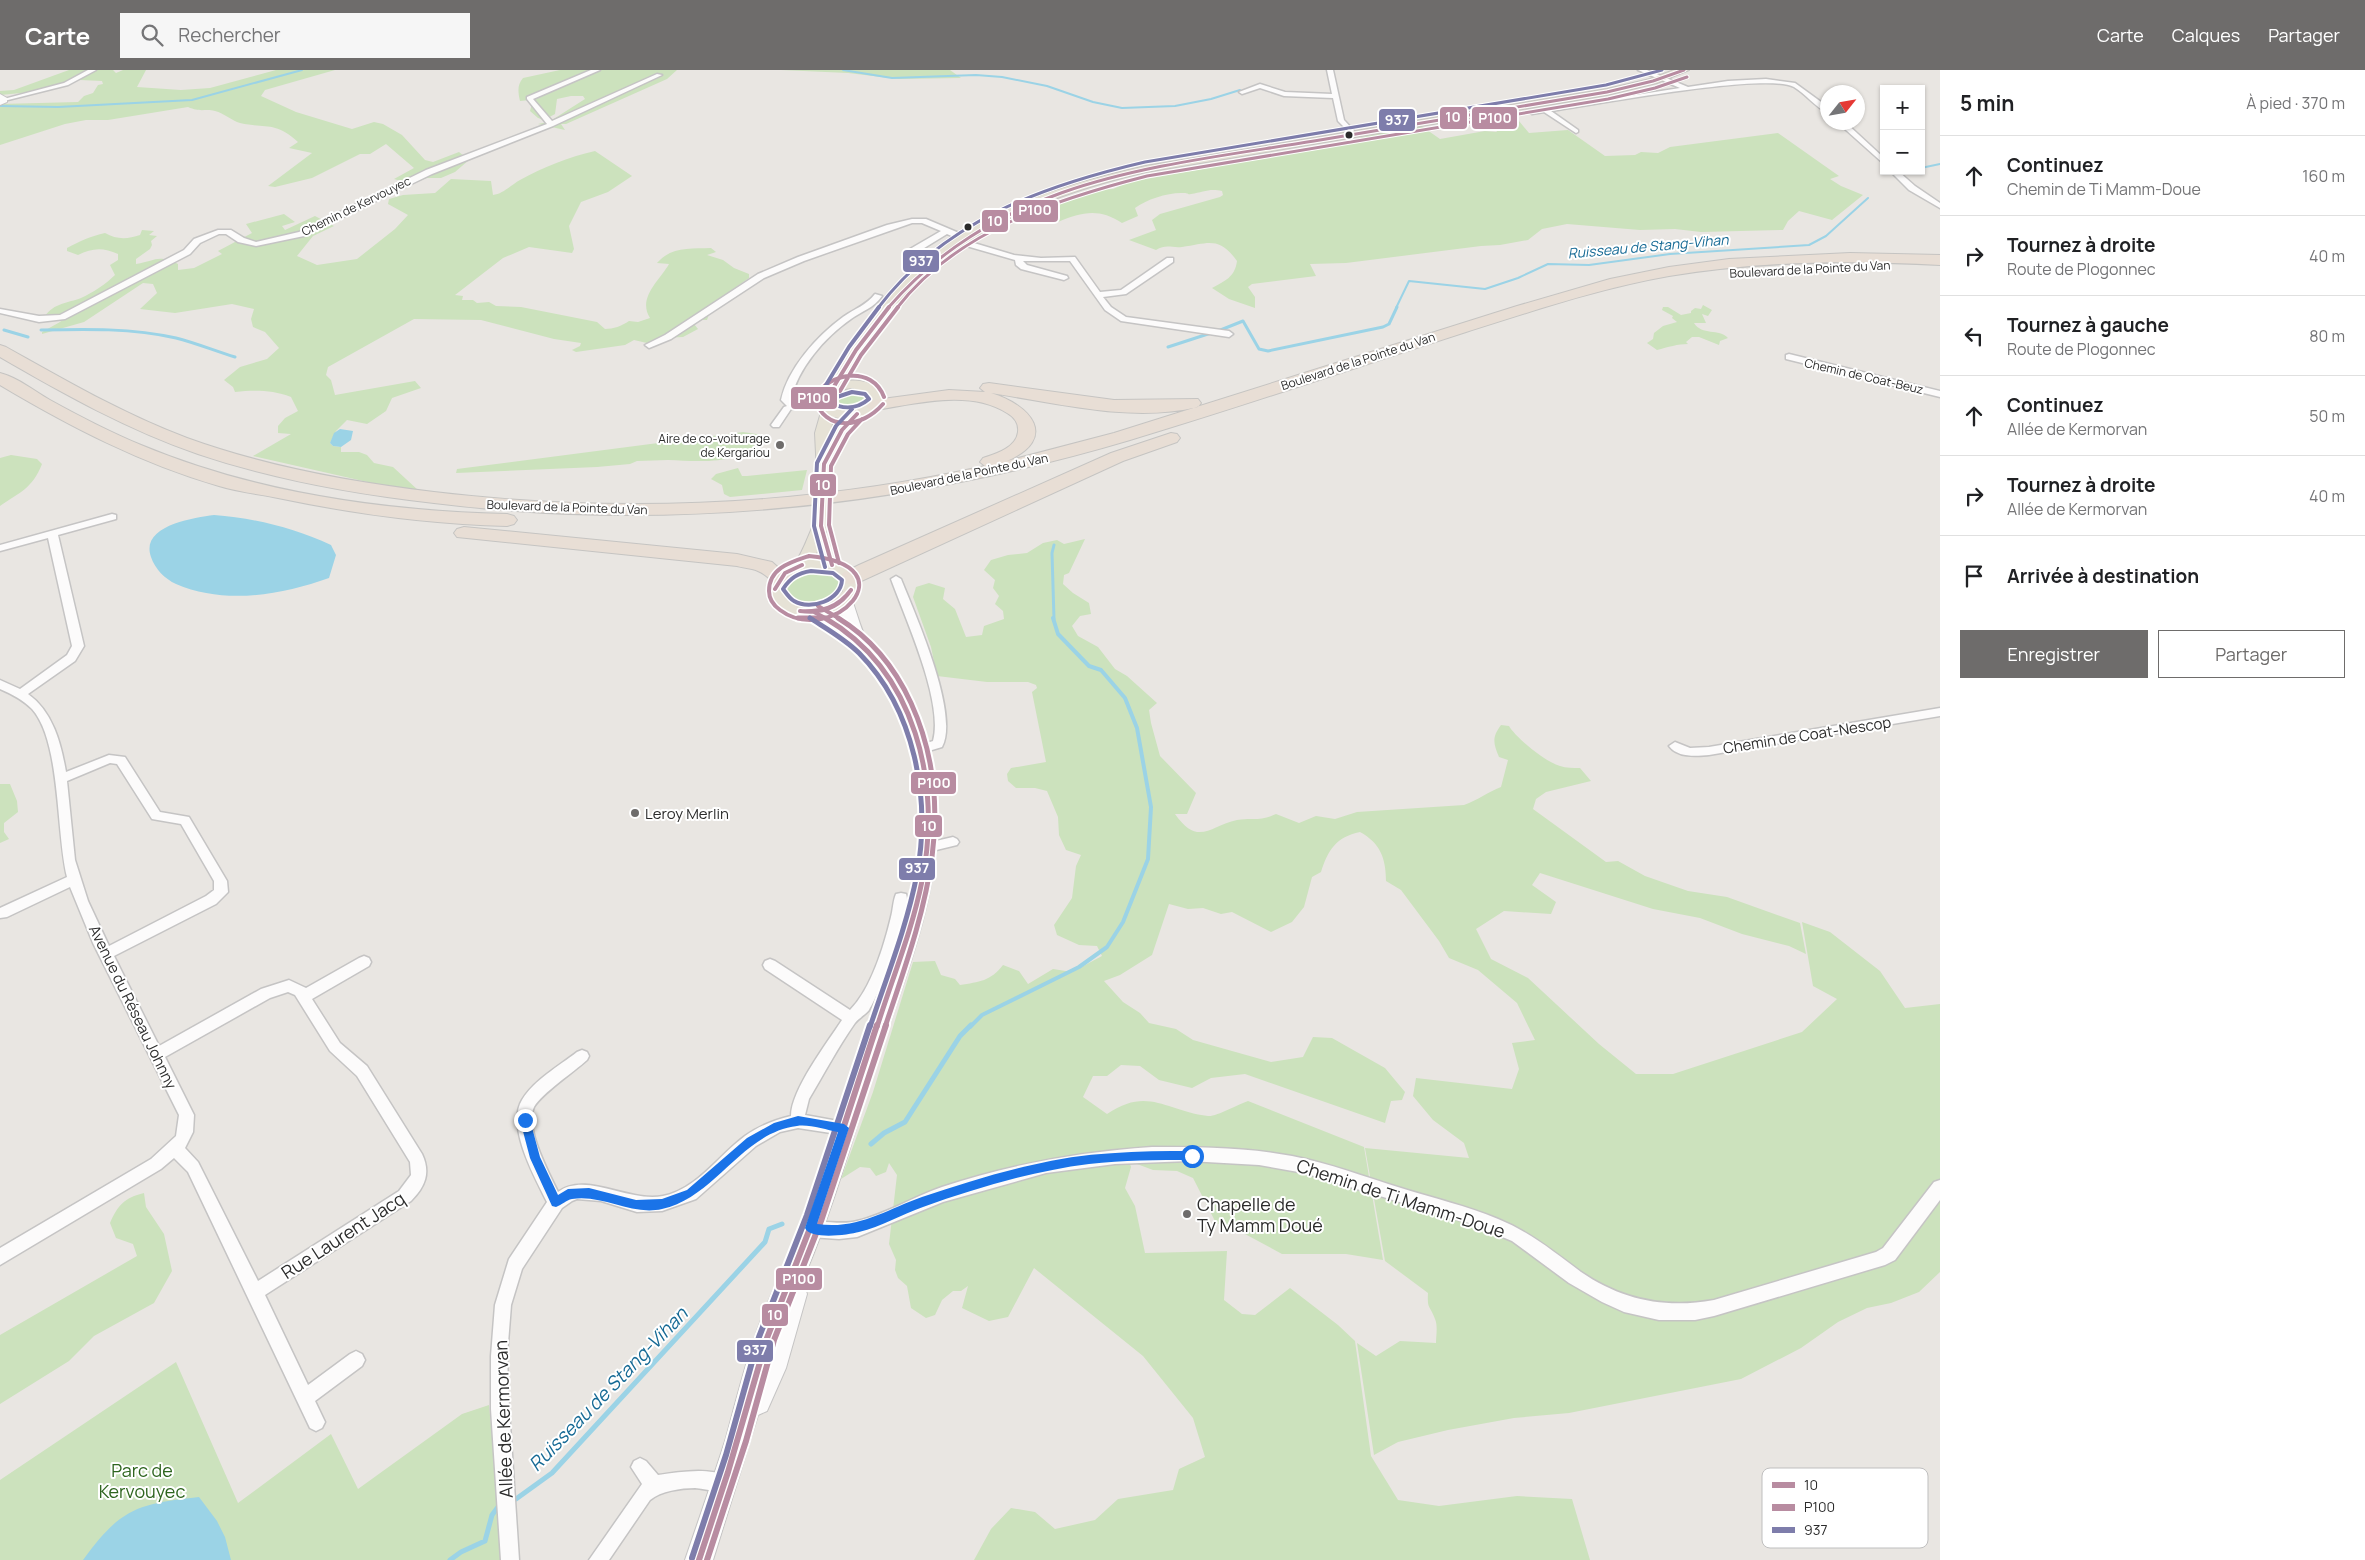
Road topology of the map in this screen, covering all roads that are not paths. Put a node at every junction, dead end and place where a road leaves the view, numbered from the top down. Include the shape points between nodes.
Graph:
1 (93, 70) edge
2 (597, 70) edge
3 (1330, 70) edge
4 (1641, 70) edge
5 (1684, 70) edge
6 (1661, 75) edge
7 (659, 76) dead end
8 (1688, 88) junction
9 (1242, 92) dead end
10 (1337, 96) junction
11 (1, 99) edge
12 (1820, 105) edge
13 (1545, 110) junction
14 (1532, 112) dead end
15 (551, 125) junction
16 (1849, 130) edge
17 (1576, 131) dead end
18 (1354, 134) junction
19 (1880, 158) edge
20 (1897, 175) edge
21 (1940, 206) edge
22 (947, 231) junction
23 (961, 239) junction
24 (913, 251) dead end
25 (1019, 260) junction
26 (1170, 260) dead end
27 (1940, 260) edge
28 (1940, 266) edge
29 (1064, 278) dead end
30 (1098, 295) junction
31 (878, 296) dead end
32 (0, 311) edge
33 (1505, 324) junction
34 (1229, 334) dead end
35 (649, 345) dead end
36 (0, 350) edge
37 (856, 350) junction
38 (1789, 357) dead end
39 (0, 378) edge
40 (1277, 387) junction
41 (833, 388) junction
42 (869, 394) junction
43 (1940, 394) edge
44 (824, 405) junction
45 (776, 406) dead end
46 (790, 408) junction
47 (857, 414) junction
48 (776, 425) dead end
49 (824, 469) junction
50 (221, 481) junction
51 (766, 505) junction
52 (112, 517) dead end
53 (821, 526) junction
54 (52, 533) junction
55 (0, 548) edge
56 (802, 565) junction
57 (832, 565) junction
58 (780, 578) junction
59 (850, 578) junction
60 (896, 579) dead end
61 (844, 600) junction
62 (814, 612) junction
63 (862, 644) junction
64 (0, 684) edge
65 (20, 694) junction
66 (1940, 712) edge
67 (1675, 746) dead end
68 (922, 749) junction
69 (62, 778) junction
70 (953, 842) dead end
71 (928, 847) junction
72 (74, 879) junction
73 (901, 898) dead end
74 (2, 913) dead end
75 (106, 954) junction
76 (364, 962) dead end
77 (770, 965) dead end
78 (305, 996) junction
79 (851, 1018) junction
80 (156, 1055) junction
81 (582, 1056) dead end
82 (798, 1121) junction
83 (844, 1128) junction
84 (175, 1148) junction
85 (1940, 1187) edge
86 (556, 1203) junction
87 (807, 1239) junction
88 (0, 1257) edge
89 (255, 1292) junction
90 (356, 1360) dead end
91 (305, 1398) junction
92 (316, 1422) dead end
93 (640, 1467) dead end
94 (724, 1483) junction
95 (654, 1485) junction
96 (510, 1560) edge
97 (598, 1560) edge
98 (699, 1560) edge

1 - 11 street via 72,82
2 - 15 street via 528,98
3 - 10 street
4 - 6 street
5 - 6 main road
6 - 8 street
6 - 18 main road via 1600,93
7 - 15 street, Chemin de Kervouyec
8 - 12 street via 1783,82 1799,88
8 - 13 street
9 - 10 street via 1260,86 1284,94
10 - 18 street via 1341,121
13 - 14 street
13 - 17 street
15 - 32 street, Chemin de Kervouyec via 429,172 292,236 256,244 228,232 212,234 197,241 187,252 67,315 40,319
16 - 19 street
18 - 23 main road via 1164,165 1105,178 1024,206
20 - 21 street
22 - 23 street
22 - 24 street
22 - 35 street via 923,221 907,222 801,258 761,276 668,337
23 - 25 street
23 - 37 main road via 908,283
25 - 29 street via 1024,267
25 - 30 street via 1072,260 1085,272
26 - 30 street via 1123,292
27 - 40 highway, Boulevard de la Pointe du Van via 1800,258 1699,267 1651,275 1556,298
28 - 33 highway, Boulevard de la Pointe du Van via 1833,265 1707,275 1608,294
30 - 34 street via 1110,311 1124,319
31 - 46 street via 842,322 810,356 788,391 786,400
33 - 50 highway, Boulevard de la Pointe du Van via 1039,471 946,492 838,507 672,521 486,520 425,516 340,504
33 - 59 highway via 1377,371 1117,457 866,568
36 - 51 highway, Boulevard de la Pointe du Van via 121,416 178,441 322,480 435,499 573,510 676,510
37 - 41 main road
37 - 42 main road via 853,369
38 - 43 street, Chemin de Coat-Beuz
39 - 50 highway, Boulevard de la Pointe du Van via 98,433
40 - 42 highway via 1256,388 1185,404 1143,408 1095,406 973,386
40 - 51 highway, Boulevard de la Pointe du Van via 1090,446 1011,467 888,491
41 - 42 main road via 846,385
41 - 44 main road via 827,391
42 - 47 main road
42 - 51 highway via 998,400 1021,415 1027,432 1016,449 987,463 944,474
44 - 46 street
44 - 47 main road via 842,415
44 - 49 main road
45 - 46 street
46 - 48 street
47 - 49 main road via 842,430
49 - 53 main road, bridge
50 - 58 highway via 301,504 392,524 737,560 765,566
52 - 54 street
53 - 56 main road
53 - 57 main road
54 - 55 street
54 - 65 street via 78,646 71,658
56 - 57 main road
56 - 58 main road
57 - 59 main road
58 - 62 main road via 775,589 780,601 794,610
59 - 61 main road via 850,594
60 - 68 street via 930,673 943,731 938,744
61 - 62 main road via 836,606
61 - 63 main road
62 - 63 main road
63 - 68 main road via 902,700
64 - 65 street, Avenue du Réseau Johnny
65 - 69 street, Avenue du Réseau Johnny via 44,718 57,752
66 - 67 street, Chemin de Coat-Nescop via 1709,751 1689,752
68 - 71 main road via 929,798
69 - 72 street, Avenue du Réseau Johnny via 64,834
69 - 75 street via 109,759 121,760 156,816 185,820 220,881 221,892 217,896
70 - 71 street
71 - 83 main road via 915,911
72 - 74 street
72 - 75 street, Avenue du Réseau Johnny
73 - 79 street via 880,972 864,1004
75 - 80 street, Avenue du Réseau Johnny
76 - 78 street
77 - 79 street
78 - 80 street via 296,987 276,989
78 - 89 street, Rue Laurent Jacq via 335,1047 362,1072 417,1159 420,1174 416,1185 405,1196
79 - 82 street via 802,1096
80 - 84 street, Avenue du Réseau Johnny via 187,1115 185,1132
81 - 86 street via 526,1107 530,1143
82 - 83 street
82 - 86 street, Allée de Kermorvan via 777,1126 751,1141 702,1185 675,1201 636,1205 601,1194 578,1192 568,1194
83 - 87 main road
84 - 88 street, Avenue du Réseau Johnny via 156,1164
84 - 89 street via 193,1167
85 - 87 street, Chemin de Ti Mamm-Doue via 1895,1247 1879,1259 1714,1308 1676,1314 1613,1300 1576,1278 1541,1249 1507,1231 1362,1182 1293,1163 1226,1156 1162,1155 1068,1162 946,1194 848,1231
86 - 96 street, Allée de Kermorvan via 514,1265 503,1305 499,1372
87 - 94 main road via 772,1368
89 - 91 street
90 - 91 street
91 - 92 street
93 - 95 street
94 - 95 street via 694,1479
94 - 98 main road
95 - 97 street via 644,1494

